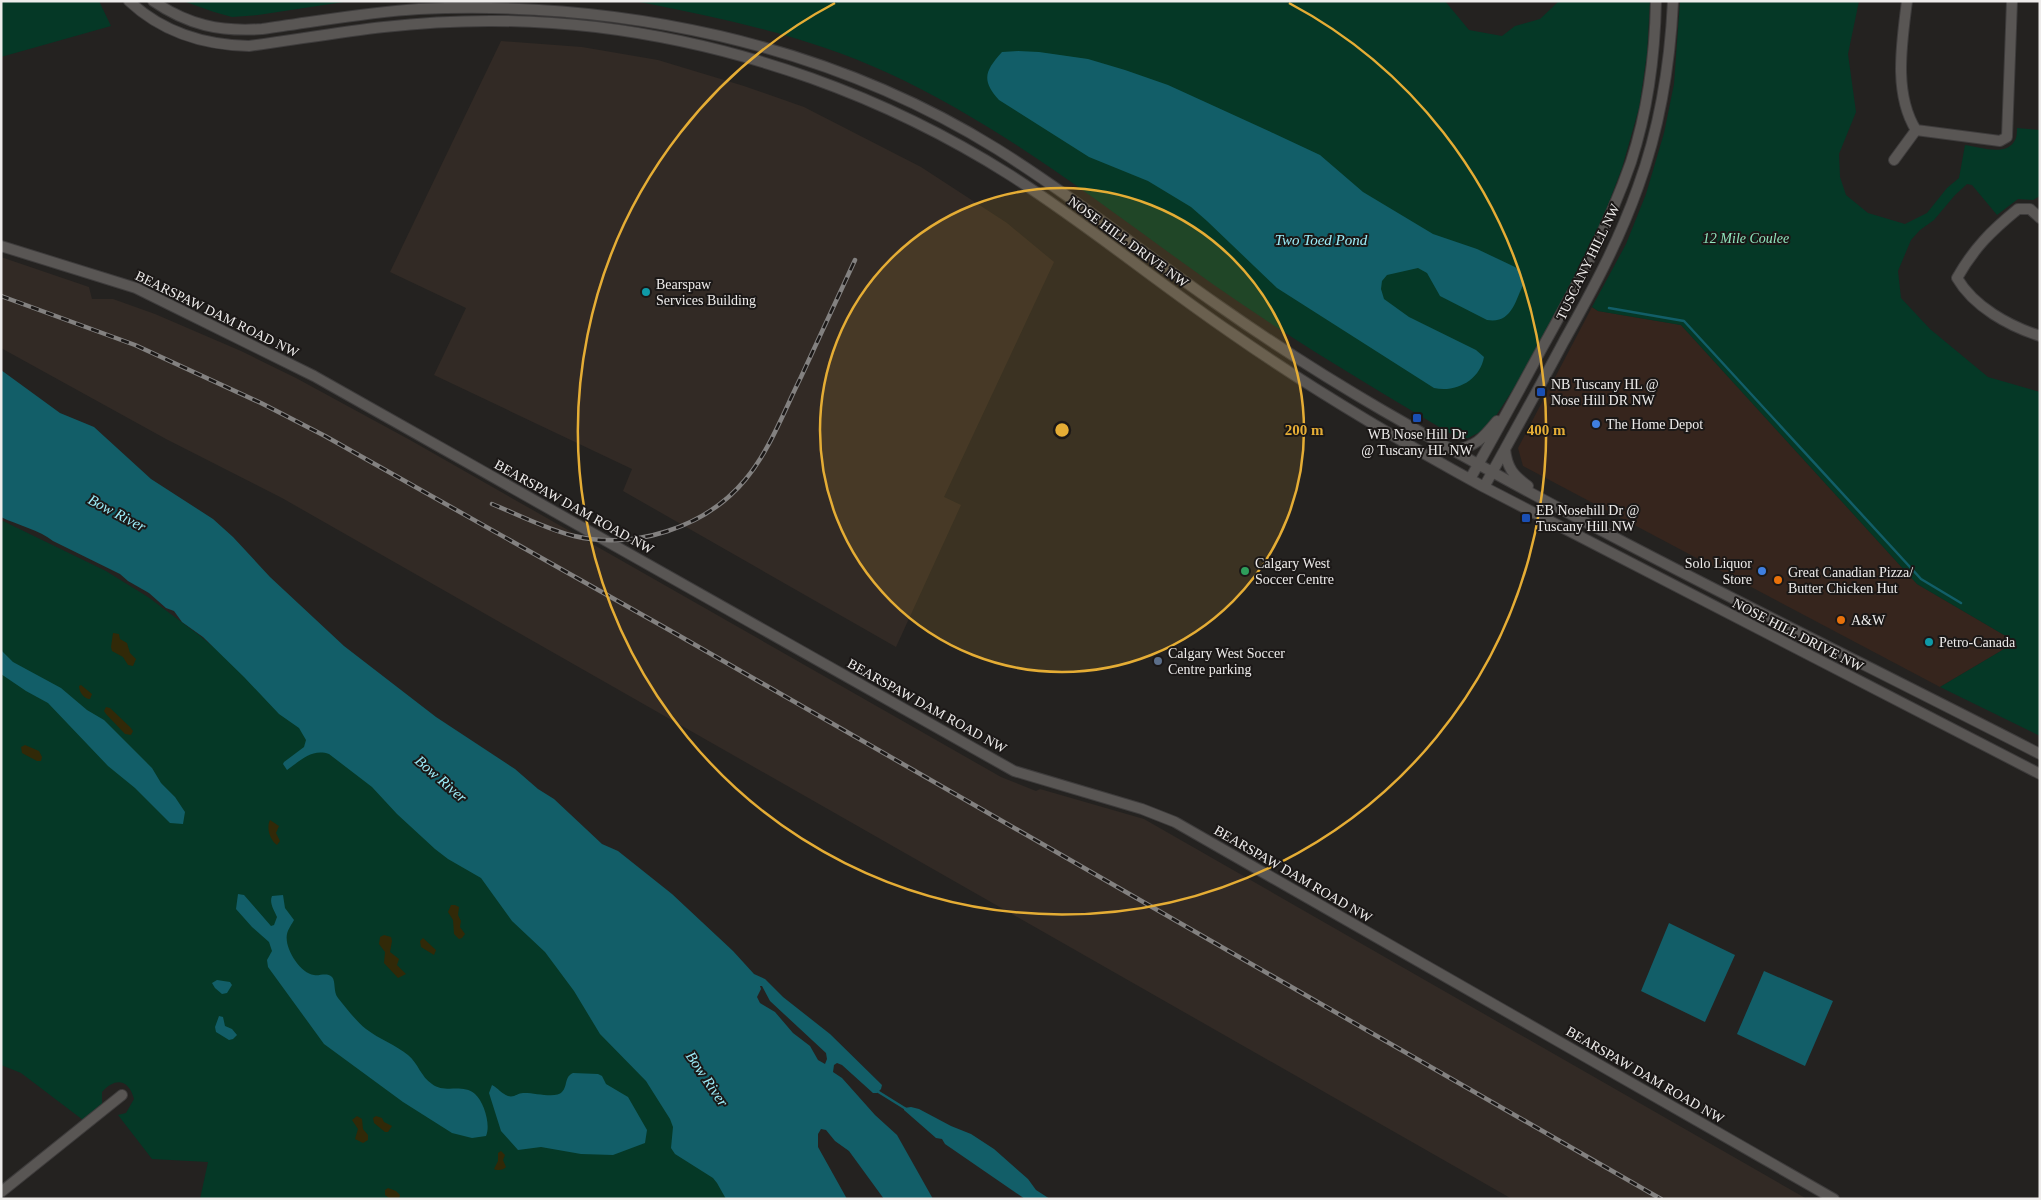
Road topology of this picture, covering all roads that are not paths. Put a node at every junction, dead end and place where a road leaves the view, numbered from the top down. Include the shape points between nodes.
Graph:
1 (129, 1) edge
2 (153, 1) edge
3 (1656, 1) edge
4 (1673, 1) edge
5 (1906, 1) edge
6 (2012, 1) edge
7 (1916, 130) junction
8 (1894, 160) dead end
9 (2040, 218) edge
10 (1, 246) edge
11 (2040, 336) edge
12 (1512, 402) junction
13 (1505, 449) junction
14 (1451, 450) junction
15 (1478, 465) junction
16 (1492, 472) junction
17 (1470, 479) junction
18 (1484, 487) junction
19 (1568, 514) junction
20 (2040, 754) edge
21 (2040, 774) edge
22 (122, 1095) dead end
23 (4, 1193) edge
24 (1834, 1199) edge

1 - 17 street, NOSE HILL DRIVE NW via 168,29 200,41 233,46 388,26 551,23 688,42 809,76 894,111 978,155 1052,203 1189,304 1284,368
2 - 14 street, NOSE HILL DRIVE NW via 181,18 237,31 418,9 567,9 682,25 804,58 923,108 995,148 1044,179 1291,355
3 - 12 street, TUSCANY HILL NW via 1649,82 1631,160 1591,259
4 - 13 street, TUSCANY HILL NW via 1663,94 1639,186 1606,264
5 - 7 street via 1901,71 1906,107
6 - 7 street via 2007,137 2000,141
7 - 8 street
9 - 11 street via 2030,209 2018,208 1981,241 1957,278 1963,289 1991,312
10 - 24 street, BEARSPAW DAM ROAD NW via 136,288 314,376 1014,771 1175,822
12 - 14 street via 1475,444
12 - 15 street, TUSCANY HILL NW
13 - 16 street, TUSCANY HILL NW
13 - 19 street via 1506,461 1516,477
14 - 15 street, NOSE HILL DRIVE NW
15 - 16 street, NOSE HILL DRIVE NW
15 - 17 street, TUSCANY HILL NW
16 - 18 street, TUSCANY HILL NW
16 - 19 street, NOSE HILL DRIVE NW
17 - 18 street, NOSE HILL DRIVE NW
18 - 21 street, NOSE HILL DRIVE NW
19 - 20 street, NOSE HILL DRIVE NW
22 - 23 street

